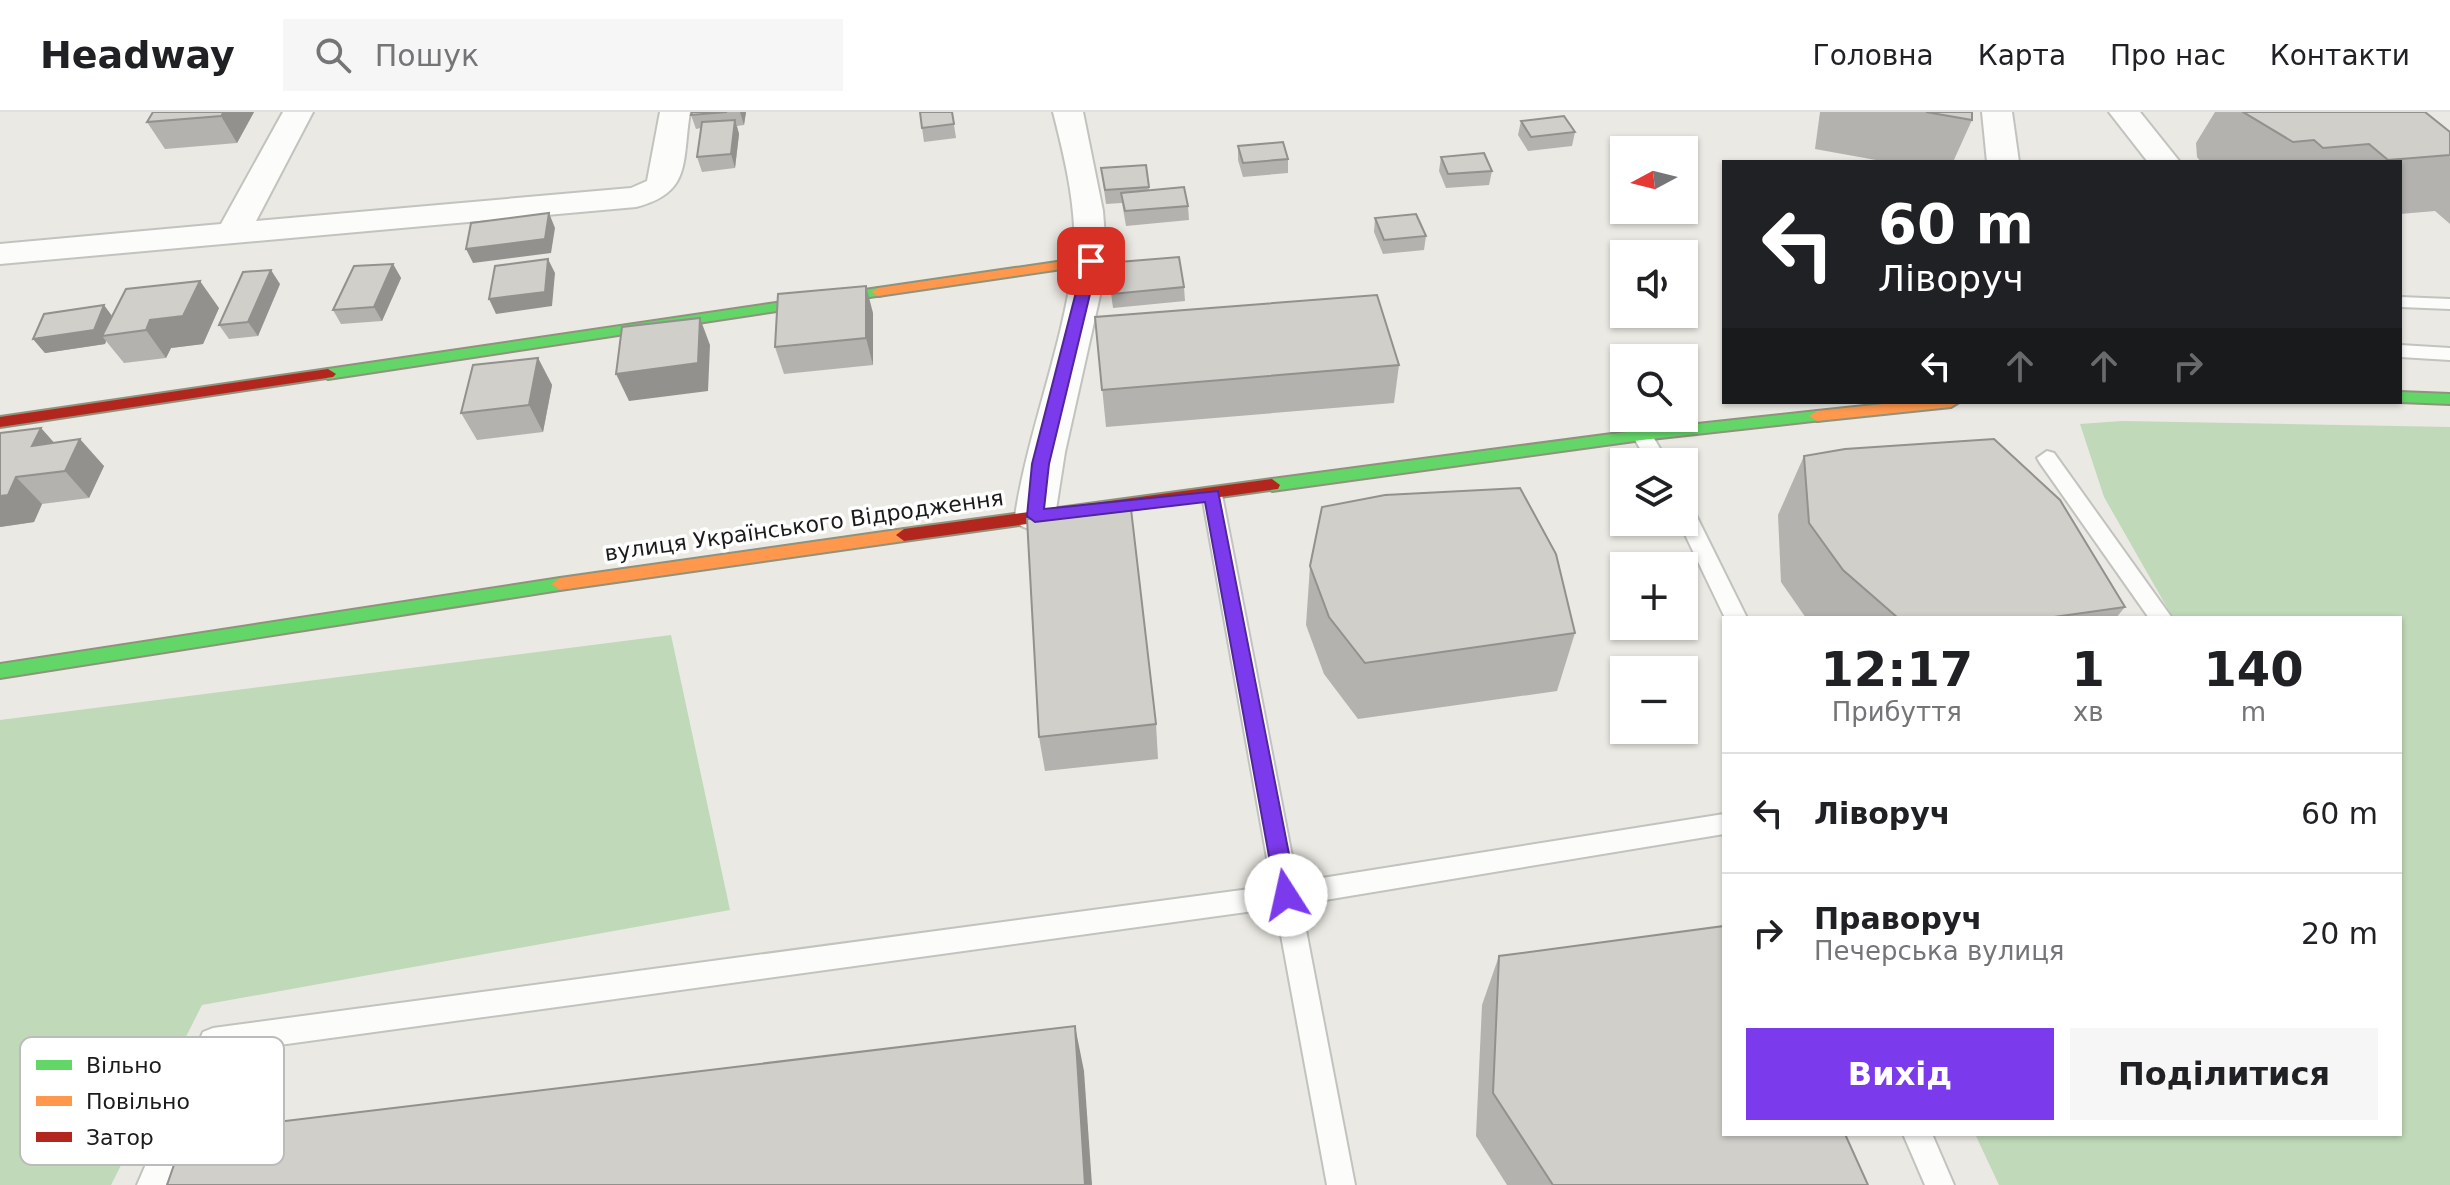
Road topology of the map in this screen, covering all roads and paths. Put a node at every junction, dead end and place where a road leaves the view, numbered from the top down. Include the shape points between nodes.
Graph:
1 (298, 112) edge
2 (675, 112) edge
3 (1068, 112) edge
4 (1997, 112) edge
5 (2124, 112) edge
6 (2003, 160) edge
7 (2162, 160) edge
8 (233, 233) junction
9 (0, 254) edge
10 (1091, 261) junction
11 (2402, 302) edge
12 (2450, 304) edge
13 (2402, 351) edge
14 (2450, 354) edge
15 (2402, 397) edge
16 (2450, 399) edge
17 (1932, 404) edge
18 (0, 422) edge
19 (1642, 435) junction
20 (1650, 448) edge
21 (2047, 458) dead end
22 (1212, 495) junction
23 (1035, 516) junction
24 (1696, 536) edge
25 (1735, 616) edge
26 (2160, 616) edge
27 (0, 671) edge
28 (1722, 824) edge
29 (1286, 895) junction
30 (242, 1037) edge
31 (1918, 1136) edge
32 (160, 1165) edge
33 (151, 1185) edge
34 (1341, 1185) edge
35 (1940, 1185) edge

1 - 8 street
2 - 8 street via 663,181 658,189 636,197
3 - 10 street via 1077,143
4 - 6 street
5 - 7 street
8 - 9 street
10 - 18 street
10 - 23 street via 1040,464
11 - 12 lane
13 - 14 lane
15 - 16 street
17 - 19 street, вулиця Українського Відродження
19 - 20 lane
19 - 22 street, вулиця Українського Відродження
21 - 26 lane
22 - 23 street, вулиця Українського Відродження
22 - 29 lane
23 - 27 street, вулиця Українського Відродження
24 - 25 lane
28 - 29 lane
29 - 30 lane
29 - 34 lane
31 - 35 lane
32 - 33 lane

